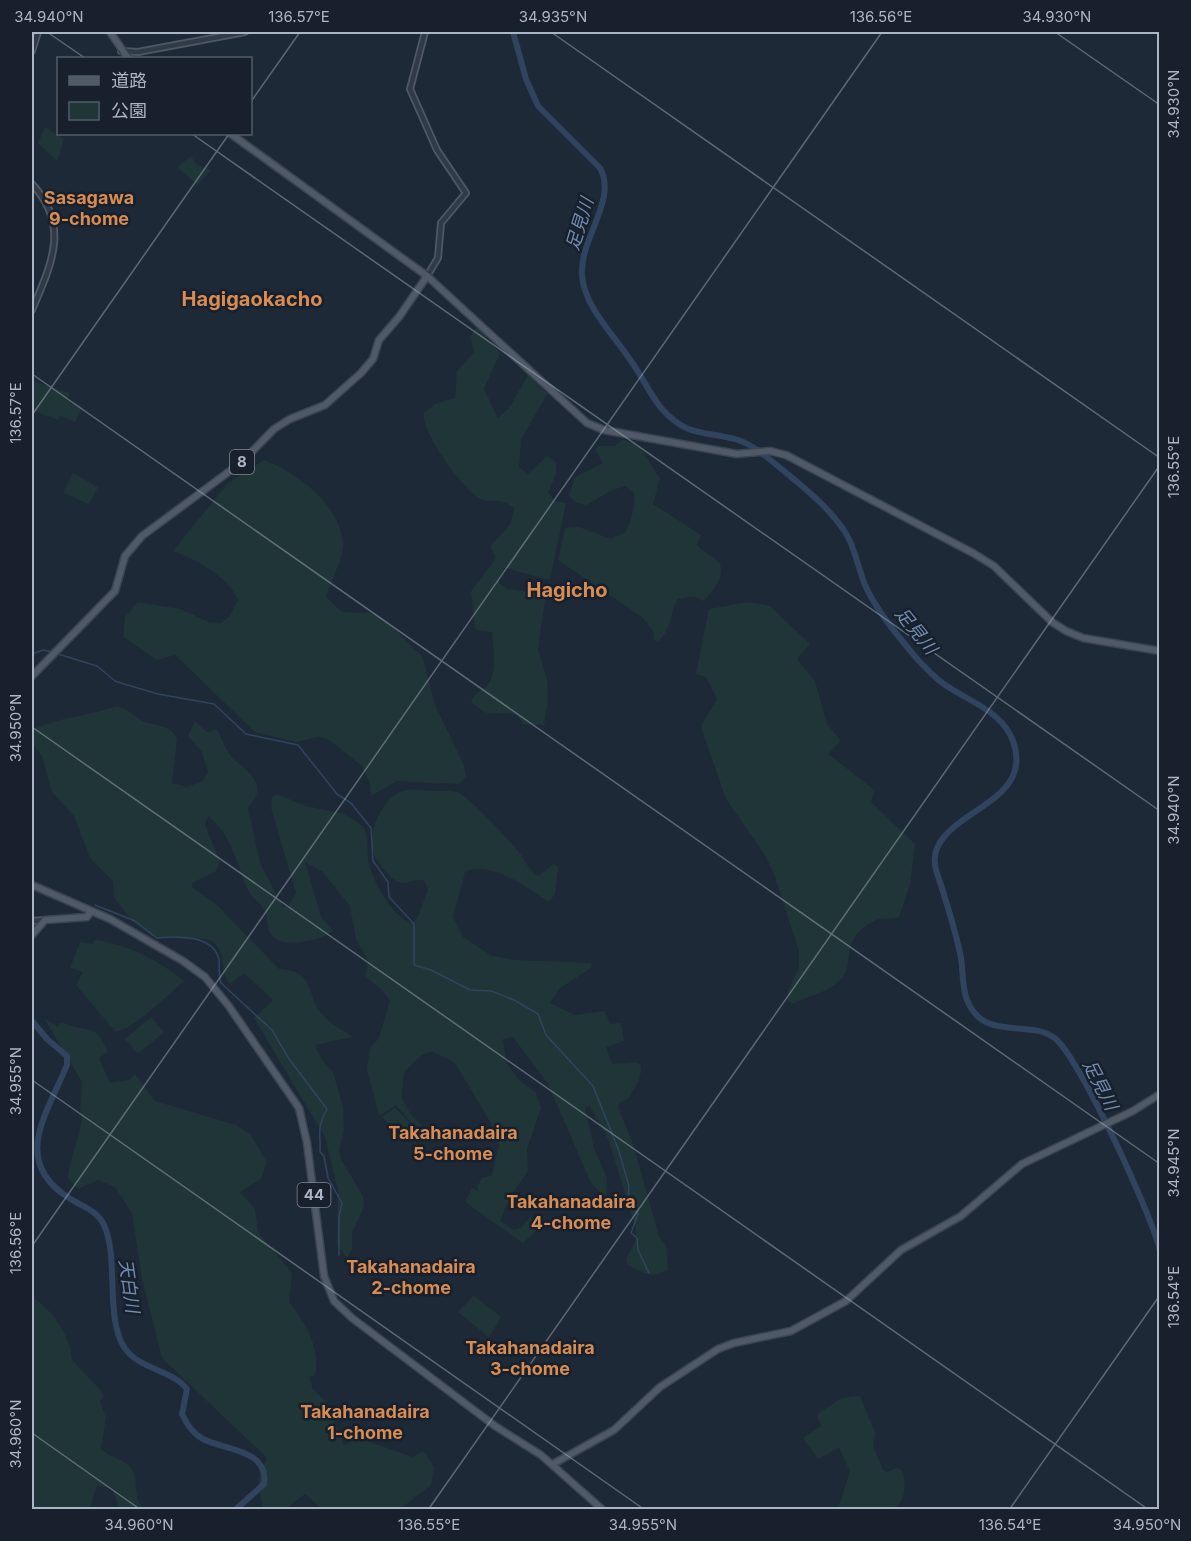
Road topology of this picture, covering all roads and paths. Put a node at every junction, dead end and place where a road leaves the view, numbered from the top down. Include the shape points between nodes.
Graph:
1 (38, 32) edge
2 (110, 32) edge
3 (245, 32) edge
4 (420, 32) edge
5 (425, 32) edge
6 (421, 44) junction
7 (32, 51) edge
8 (121, 51) junction
9 (127, 57) edge
10 (232, 135) edge
11 (32, 184) edge
12 (427, 276) junction
13 (32, 310) edge
14 (1160, 651) edge
15 (32, 676) edge
16 (32, 885) edge
17 (91, 911) junction
18 (45, 920) junction
19 (32, 921) edge
20 (32, 935) edge
21 (1160, 1094) edge
22 (553, 1464) junction
23 (603, 1509) edge

1 - 7 street
2 - 8 main road
3 - 8 street via 138,52
4 - 6 street
5 - 6 street
6 - 12 street via 410,89 437,150 466,193 441,223 438,258
8 - 9 main road
10 - 12 main road
11 - 13 street via 50,213 55,244 53,259
12 - 14 main road via 587,423 604,430 748,454 776,452 973,553 994,566 1066,631 1083,638
12 - 15 main road, 8 via 379,340 373,359 361,373 325,405 274,429 237,465 142,536 125,556 114,591
16 - 17 main road, 44
17 - 18 main road via 87,917
17 - 22 main road, 44 via 199,972 290,1091 303,1120 324,1276 339,1306 495,1426
18 - 19 street
18 - 20 main road
21 - 22 main road via 1022,1164 962,1216 901,1250 846,1301 791,1331 718,1349 660,1387 614,1430
22 - 23 main road, 44

